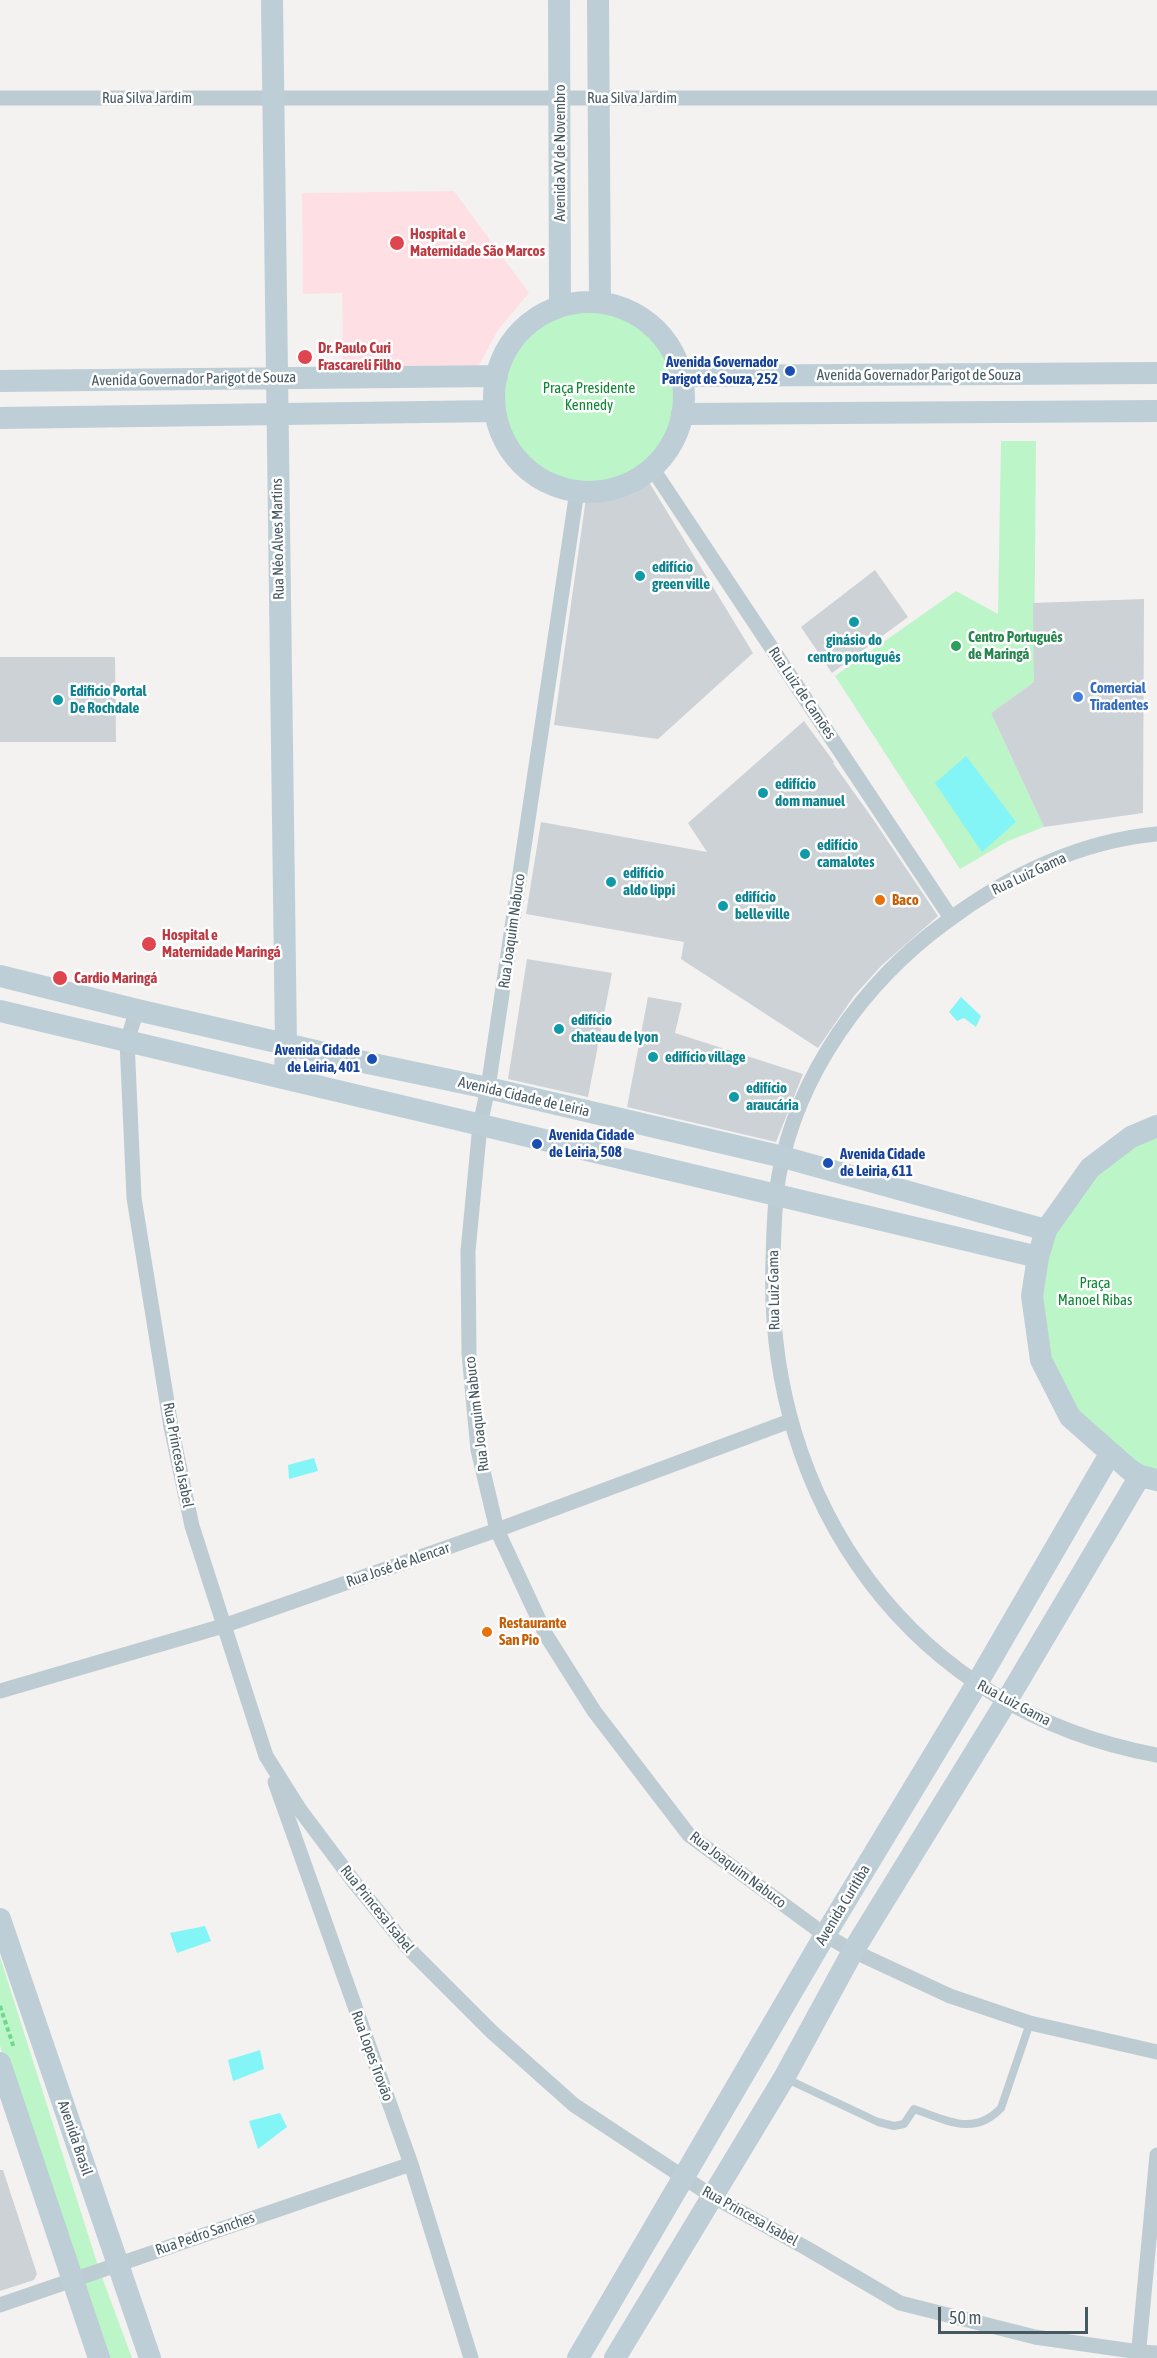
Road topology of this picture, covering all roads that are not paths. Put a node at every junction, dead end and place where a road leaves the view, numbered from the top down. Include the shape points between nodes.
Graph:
1 (272, 0) edge
2 (559, 0) edge
3 (598, 0) edge
4 (0, 98) edge
5 (273, 98) junction
6 (560, 98) junction
7 (599, 98) junction
8 (1157, 98) edge
9 (600, 302) junction
10 (560, 306) junction
11 (1157, 373) edge
12 (497, 376) junction
13 (682, 376) junction
14 (276, 378) junction
15 (0, 381) edge
16 (495, 411) junction
17 (1157, 411) edge
18 (277, 414) junction
19 (682, 414) junction
20 (0, 418) edge
21 (652, 468) junction
22 (577, 491) junction
23 (1157, 834) edge
24 (951, 918) junction
25 (0, 976) edge
26 (137, 1010) junction
27 (0, 1011) edge
28 (127, 1041) junction
29 (286, 1043) junction
30 (285, 1078) junction
31 (488, 1088) junction
32 (480, 1125) junction
33 (1157, 1126) edge
34 (783, 1157) junction
35 (776, 1195) junction
36 (1046, 1230) junction
37 (1038, 1257) junction
38 (790, 1421) junction
39 (1110, 1454) junction
40 (1149, 1478) edge
41 (497, 1530) junction
42 (223, 1626) junction
43 (976, 1685) junction
44 (0, 1691) edge
45 (1006, 1702) junction
46 (1157, 1755) edge
47 (266, 1756) junction
48 (0, 1919) edge
49 (825, 1935) junction
50 (853, 1952) junction
51 (1030, 2023) junction
52 (1157, 2052) edge
53 (0, 2062) edge
54 (784, 2078) junction
55 (1157, 2155) edge
56 (411, 2164) junction
57 (684, 2179) junction
58 (712, 2196) junction
59 (118, 2263) junction
60 (72, 2279) junction
61 (0, 2305) edge
62 (1157, 2353) edge
63 (1139, 2355) edge
64 (99, 2358) edge
65 (150, 2358) edge
66 (471, 2358) edge
67 (578, 2358) edge
68 (615, 2358) edge

1 - 5 main road, Rua Néo Alves Martins
2 - 6 main road, Avenida XV de Novembro
3 - 7 main road
4 - 5 street, Rua Silva Jardim
5 - 6 street, Rua Silva Jardim
5 - 14 main road, Rua Néo Alves Martins
6 - 7 street, Rua Silva Jardim
6 - 10 main road, Avenida XV de Novembro
7 - 8 street, Rua Silva Jardim
7 - 9 main road
9 - 10 main road
9 - 13 main road via 643,318 674,352
10 - 12 main road via 519,333 501,360
11 - 13 main road, Avenida Governador Parigot de Souza
12 - 14 main road, Avenida Governador Parigot de Souza
12 - 16 main road
13 - 19 main road
14 - 15 main road, Avenida Governador Parigot de Souza
14 - 18 main road, Rua Néo Alves Martins
16 - 18 main road
16 - 22 main road via 510,449 523,465 557,487
17 - 19 main road
18 - 20 main road
18 - 29 main road, Rua Néo Alves Martins
19 - 21 main road via 676,436
21 - 22 main road via 617,488
21 - 24 street, Rua Luiz de Camões
22 - 31 street, Rua Joaquim Nabuco
23 - 24 street, Rua Luiz Gama via 1101,844 1069,855 1012,879
24 - 34 street, Rua Luiz Gama via 918,942 856,1009 817,1068 797,1111
25 - 26 main road, Avenida Cidade de Leiria
26 - 28 street
26 - 29 main road, Avenida Cidade de Leiria
27 - 28 main road
28 - 30 main road
28 - 42 street, Rua Princesa Isabel via 134,1198 152,1316 192,1526
29 - 30 main road, Rua Néo Alves Martins
29 - 31 main road, Avenida Cidade de Leiria
30 - 32 main road
31 - 32 street, Rua Joaquim Nabuco
31 - 34 main road, Avenida Cidade de Leiria
32 - 35 main road
32 - 41 street, Rua Joaquim Nabuco via 468,1251 470,1354 478,1450
33 - 36 main road via 1131,1137 1090,1168
34 - 35 street, Rua Luiz Gama
34 - 36 main road, Avenida Cidade de Leiria
35 - 37 main road
35 - 38 street, Rua Luiz Gama via 772,1289 776,1354
36 - 37 main road
37 - 39 main road via 1032,1296 1041,1360 1070,1417
38 - 41 street, Rua José de Alencar
38 - 43 street, Rua Luiz Gama via 810,1478 850,1554 910,1628
39 - 40 main road
39 - 43 main road, Avenida Curitiba
40 - 45 main road
41 - 42 street, Rua José de Alencar
41 - 49 street, Rua Joaquim Nabuco via 546,1635 594,1711 689,1835
42 - 44 street, Rua José de Alencar
42 - 47 street, Rua Princesa Isabel
43 - 45 street, Rua Luiz Gama
43 - 49 main road, Avenida Curitiba
45 - 46 street, Rua Luiz Gama via 1070,1732
45 - 50 main road
47 - 56 street, Rua Lopes Trovão
47 - 57 street, Rua Princesa Isabel via 300,1810 409,1949 492,2032 574,2105
48 - 59 main road, Avenida Brasil
49 - 50 street, Rua Joaquim Nabuco
49 - 57 main road, Avenida Curitiba
50 - 51 street, Rua Joaquim Nabuco via 950,1996
50 - 54 main road
51 - 52 street, Rua Joaquim Nabuco
51 - 54 lane via 1001,2108 991,2119 978,2124 955,2124 914,2109 904,2124 894,2126
53 - 60 main road
54 - 58 main road
55 - 63 street
56 - 59 street, Rua Pedro Sanches
56 - 66 street, Rua Lopes Trovão
57 - 58 street, Rua Princesa Isabel
57 - 67 main road, Avenida Curitiba
58 - 63 street, Rua Princesa Isabel via 900,2303 1035,2337
58 - 68 main road
59 - 60 street, Rua Pedro Sanches
59 - 65 main road, Avenida Brasil
60 - 61 street, Rua Pedro Sanches
60 - 64 main road
62 - 63 street, Rua Princesa Isabel

